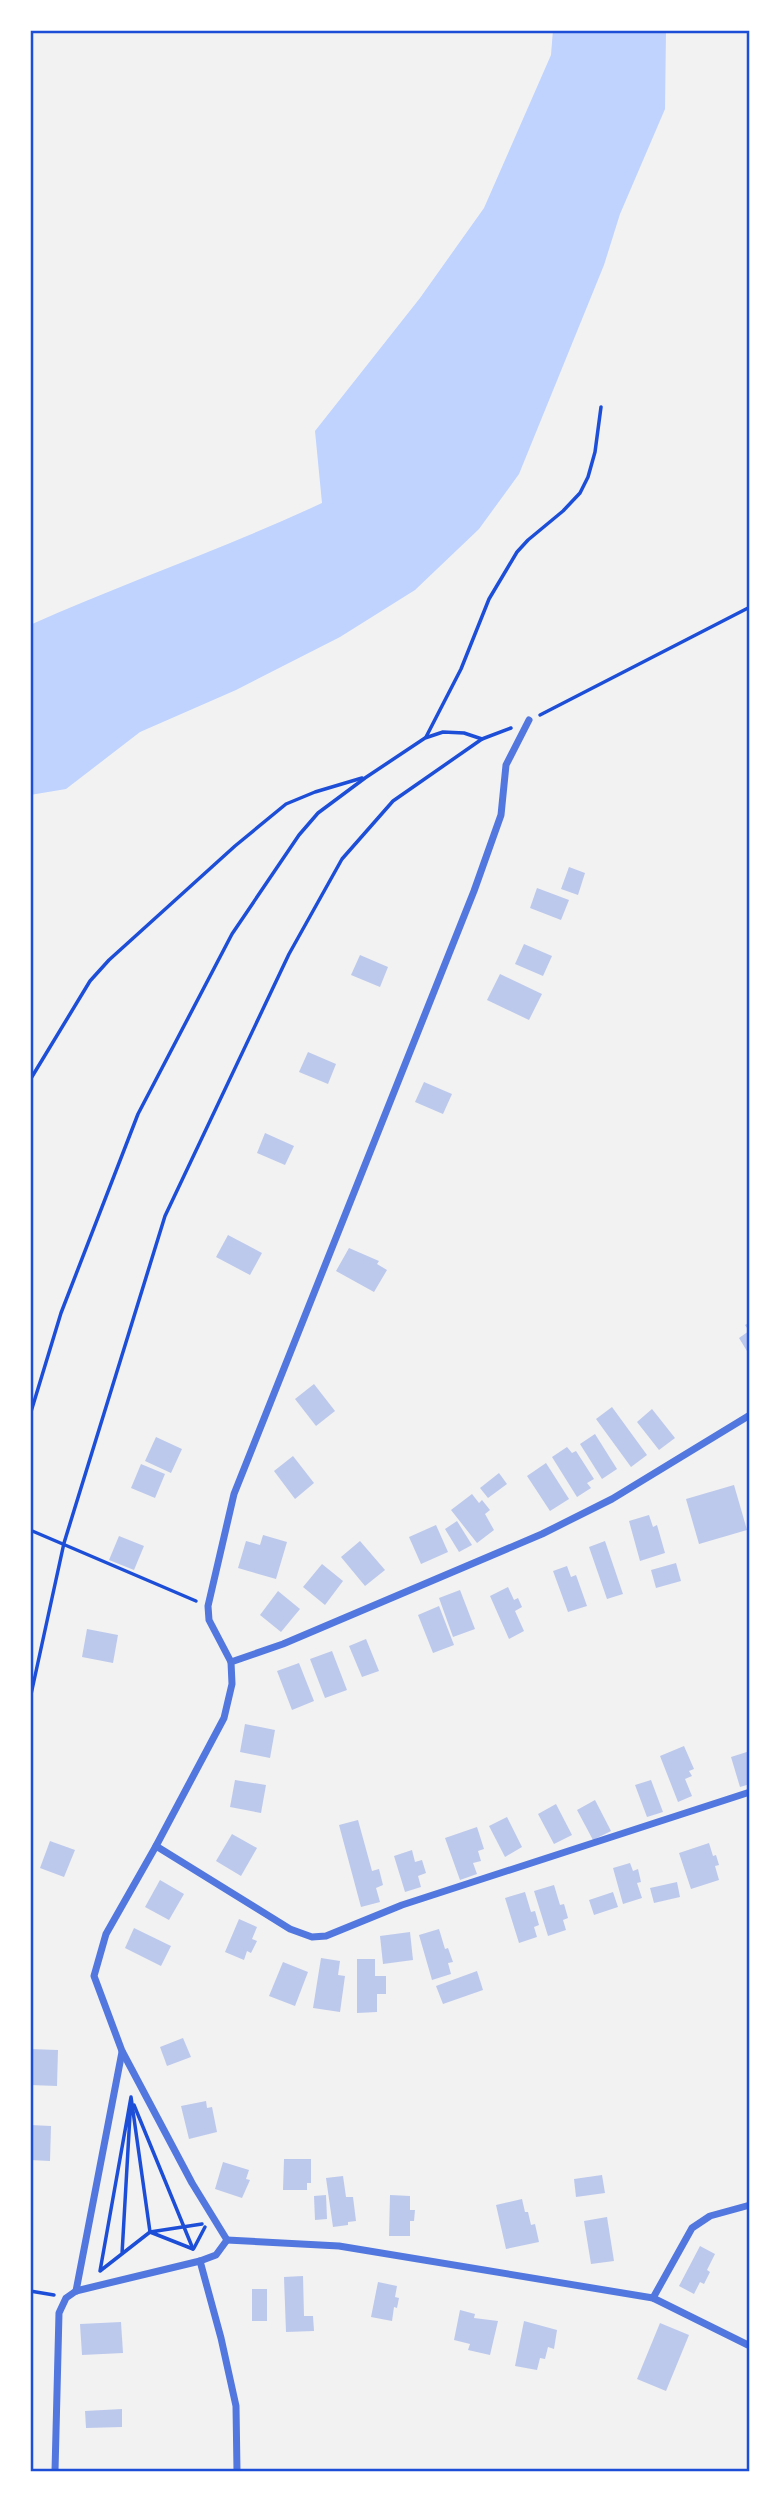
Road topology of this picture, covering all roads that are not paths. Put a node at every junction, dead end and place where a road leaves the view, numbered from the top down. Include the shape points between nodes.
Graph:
1 (530, 720) road end
2 (750, 1415) edge
3 (231, 1662) junction
4 (750, 1792) edge
5 (156, 1846) junction
6 (122, 2051) junction
7 (750, 2205) edge
8 (227, 2240) junction
9 (200, 2261) junction
10 (76, 2291) junction
11 (653, 2298) junction
12 (750, 2346) edge
13 (55, 2471) edge
14 (237, 2471) edge

1 - 3 street via 506,765 501,815 474,891 234,1494 208,1606 209,1620
2 - 3 street via 612,1499 542,1534 284,1644
3 - 5 street via 232,1684 224,1718
4 - 5 street via 402,1905 326,1936 312,1937 290,1929
5 - 6 street via 106,1934 94,1976
6 - 8 street
6 - 10 street
7 - 11 street via 710,2216 692,2228
8 - 9 street via 216,2255
8 - 11 street via 338,2246
9 - 10 street
9 - 14 street via 236,2406
10 - 13 street via 66,2298 59,2313
11 - 12 street

